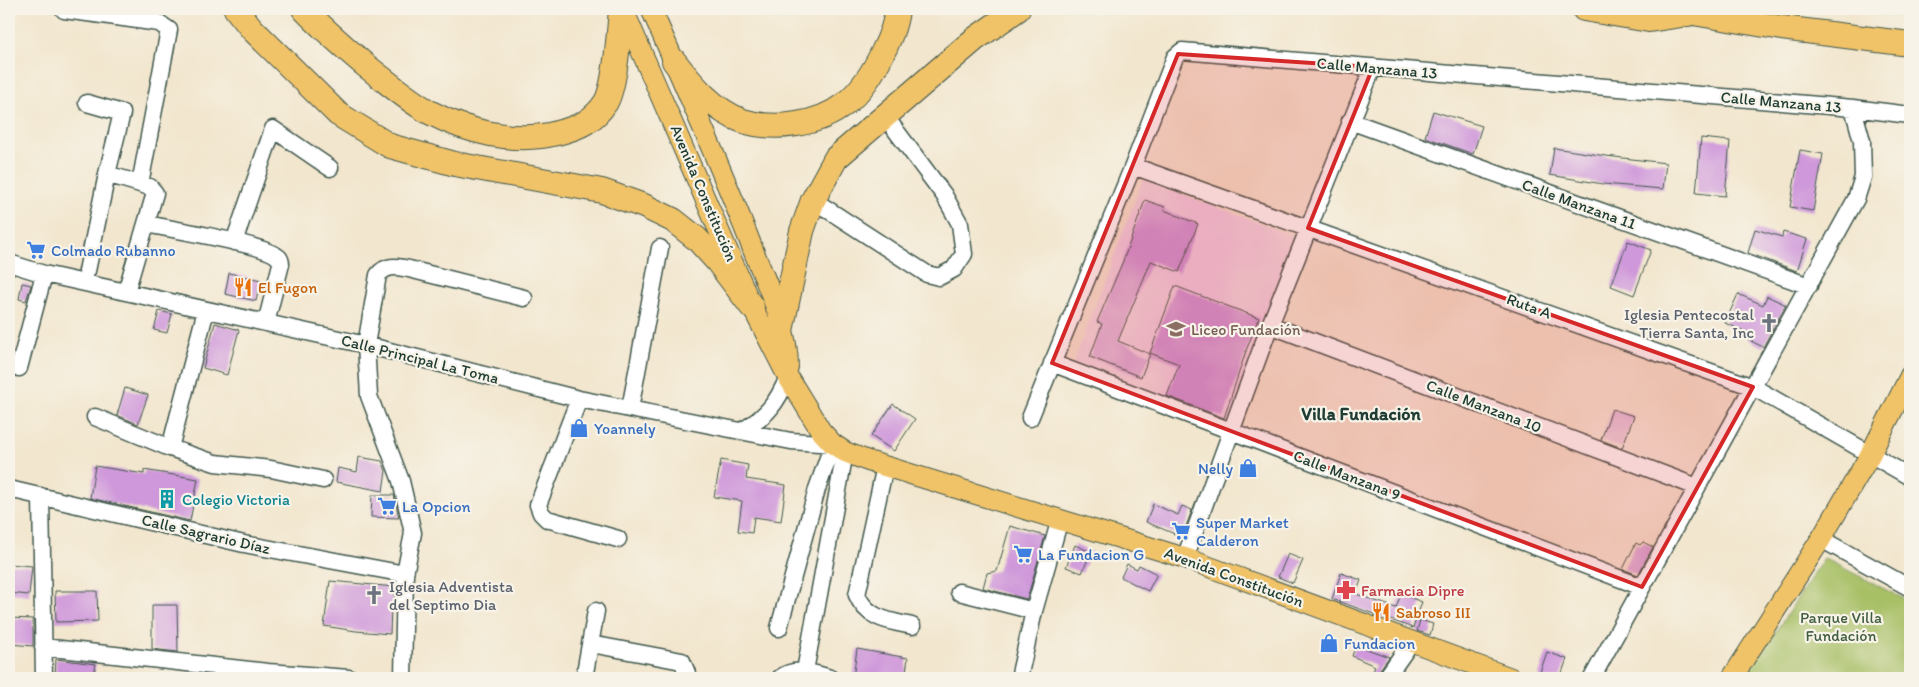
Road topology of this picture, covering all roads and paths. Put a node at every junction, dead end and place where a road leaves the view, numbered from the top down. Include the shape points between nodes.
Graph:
1 (236, 9) edge
2 (304, 9) edge
3 (622, 9) edge
4 (651, 9) edge
5 (897, 9) edge
6 (1018, 9) edge
7 (1584, 9) edge
8 (64, 10) dead end
9 (95, 11) edge
10 (1681, 11) edge
11 (1910, 44) edge
12 (674, 61) junction
13 (1372, 67) junction
14 (87, 103) dead end
15 (1853, 108) junction
16 (1910, 115) edge
17 (885, 116) junction
18 (1350, 121) junction
19 (1133, 166) junction
20 (330, 168) dead end
21 (107, 174) junction
22 (140, 184) junction
23 (813, 200) junction
24 (146, 224) junction
25 (1308, 228) junction
26 (234, 242) junction
27 (660, 248) dead end
28 (9, 263) edge
29 (87, 271) dead end
30 (44, 274) junction
31 (1809, 286) junction
32 (126, 292) junction
33 (524, 298) dead end
34 (752, 307) junction
35 (206, 310) junction
36 (266, 323) junction
37 (1270, 325) junction
38 (782, 326) junction
39 (366, 345) junction
40 (1052, 363) junction
41 (19, 368) dead end
42 (1910, 376) edge
43 (788, 377) junction
44 (1753, 386) junction
45 (579, 399) junction
46 (630, 410) junction
47 (95, 417) dead end
48 (1030, 418) dead end
49 (1231, 430) junction
50 (742, 431) junction
51 (170, 448) junction
52 (839, 448) junction
53 (1870, 455) junction
54 (885, 466) junction
55 (1910, 476) edge
56 (323, 480) dead end
57 (1698, 487) junction
58 (9, 489) edge
59 (41, 496) junction
60 (1060, 519) junction
61 (618, 539) dead end
62 (1820, 539) junction
63 (1185, 558) junction
64 (405, 574) junction
65 (1642, 587) junction
66 (1910, 588) edge
67 (959, 592) dead end
68 (596, 611) dead end
69 (1034, 611) junction
70 (912, 626) dead end
71 (779, 628) dead end
72 (1412, 641) junction
73 (591, 644) junction
74 (43, 647) junction
75 (805, 671) junction
76 (268, 675) edge
77 (44, 678) edge
78 (349, 678) edge
79 (403, 678) edge
80 (584, 678) edge
81 (686, 678) edge
82 (780, 678) edge
83 (830, 678) edge
84 (1019, 678) edge
85 (1386, 678) edge
86 (1511, 678) edge
87 (1592, 678) edge
88 (1732, 678) edge

1 - 34 highway via 338,114 390,146 455,164 602,191 644,206 673,220 696,239
2 - 3 highway via 354,55 429,112 457,125 515,138 540,138 577,128 600,112 612,84
3 - 34 main road, Avenida Constitución
4 - 12 main road, Avenida Constitución
5 - 12 highway via 891,36 860,90 844,105 822,117 797,123 768,126 742,120 695,88
6 - 17 highway via 975,39
7 - 10 highway via 1649,20
8 - 9 street
9 - 22 street via 159,23 169,30
10 - 11 highway
12 - 38 main road, Avenida Constitución via 716,156
13 - 15 street, Calle Manzana 13
13 - 18 street
13 - 19 street, Calle Manzana 13 via 1182,51 1175,57
14 - 21 street via 122,113
15 - 16 street, Calle Manzana 13
15 - 31 street via 1862,141 1863,177 1853,206
17 - 23 highway via 836,158
17 - 23 street via 944,195 960,224 964,254 954,269 939,277 927,274
18 - 25 street
18 - 31 street, Calle Manzana 11
19 - 25 street, Ruta A
19 - 40 street, Calle Manzana 13
20 - 26 street via 273,129
21 - 22 street
21 - 29 street
22 - 24 street via 150,187 155,193
23 - 38 highway via 802,231
24 - 26 street
24 - 32 street
25 - 37 street
25 - 44 street, Ruta A
26 - 36 street via 279,257 281,264
27 - 46 street
28 - 30 street, Calle Principal La Toma
30 - 32 street, Calle Principal La Toma
30 - 41 street
31 - 44 street
32 - 35 street, Calle Principal La Toma
33 - 39 street via 390,266 378,275
34 - 43 main road, Avenida Constitución
35 - 36 street, Calle Principal La Toma
35 - 51 street
36 - 39 street, Calle Principal La Toma
37 - 49 street
37 - 57 street, Calle Manzana 10
38 - 43 main road, Avenida Constitución via 788,352
39 - 45 street, Calle Principal La Toma
39 - 64 street via 369,396 401,481 413,534
40 - 48 street, Calle Manzana 13
40 - 49 street, Calle Manzana 9
42 - 53 main road
43 - 50 street via 769,411
43 - 52 main road, Avenida Constitución via 821,431
44 - 53 street, Ruta A
44 - 57 street
45 - 46 street, Calle Principal La Toma
45 - 61 street via 538,505 547,519
46 - 50 street, Calle Principal La Toma
47 - 51 street
49 - 63 street
49 - 65 street, Calle Manzana 9
50 - 52 street, Calle Principal La Toma
51 - 56 street via 216,463 271,469
52 - 54 main road, Avenida Constitución
52 - 71 street via 817,489
52 - 75 street
53 - 55 street, Ruta A
53 - 62 main road
54 - 60 main road, Avenida Constitución
54 - 70 street via 857,595 862,606 877,617
57 - 65 street
58 - 59 street, Calle Sagrario Díaz
59 - 64 street, Calle Sagrario Díaz via 244,544
59 - 74 street
60 - 63 main road, Avenida Constitución
60 - 69 street
62 - 66 street
62 - 88 main road
63 - 72 main road, Avenida Constitución
64 - 79 street
65 - 87 street
67 - 69 street
68 - 73 street
69 - 84 street
72 - 85 street
72 - 86 main road, Avenida Constitución
73 - 80 street
73 - 81 street via 682,661
74 - 76 street
74 - 77 street
75 - 82 street via 786,673
75 - 83 street
76 - 78 street

